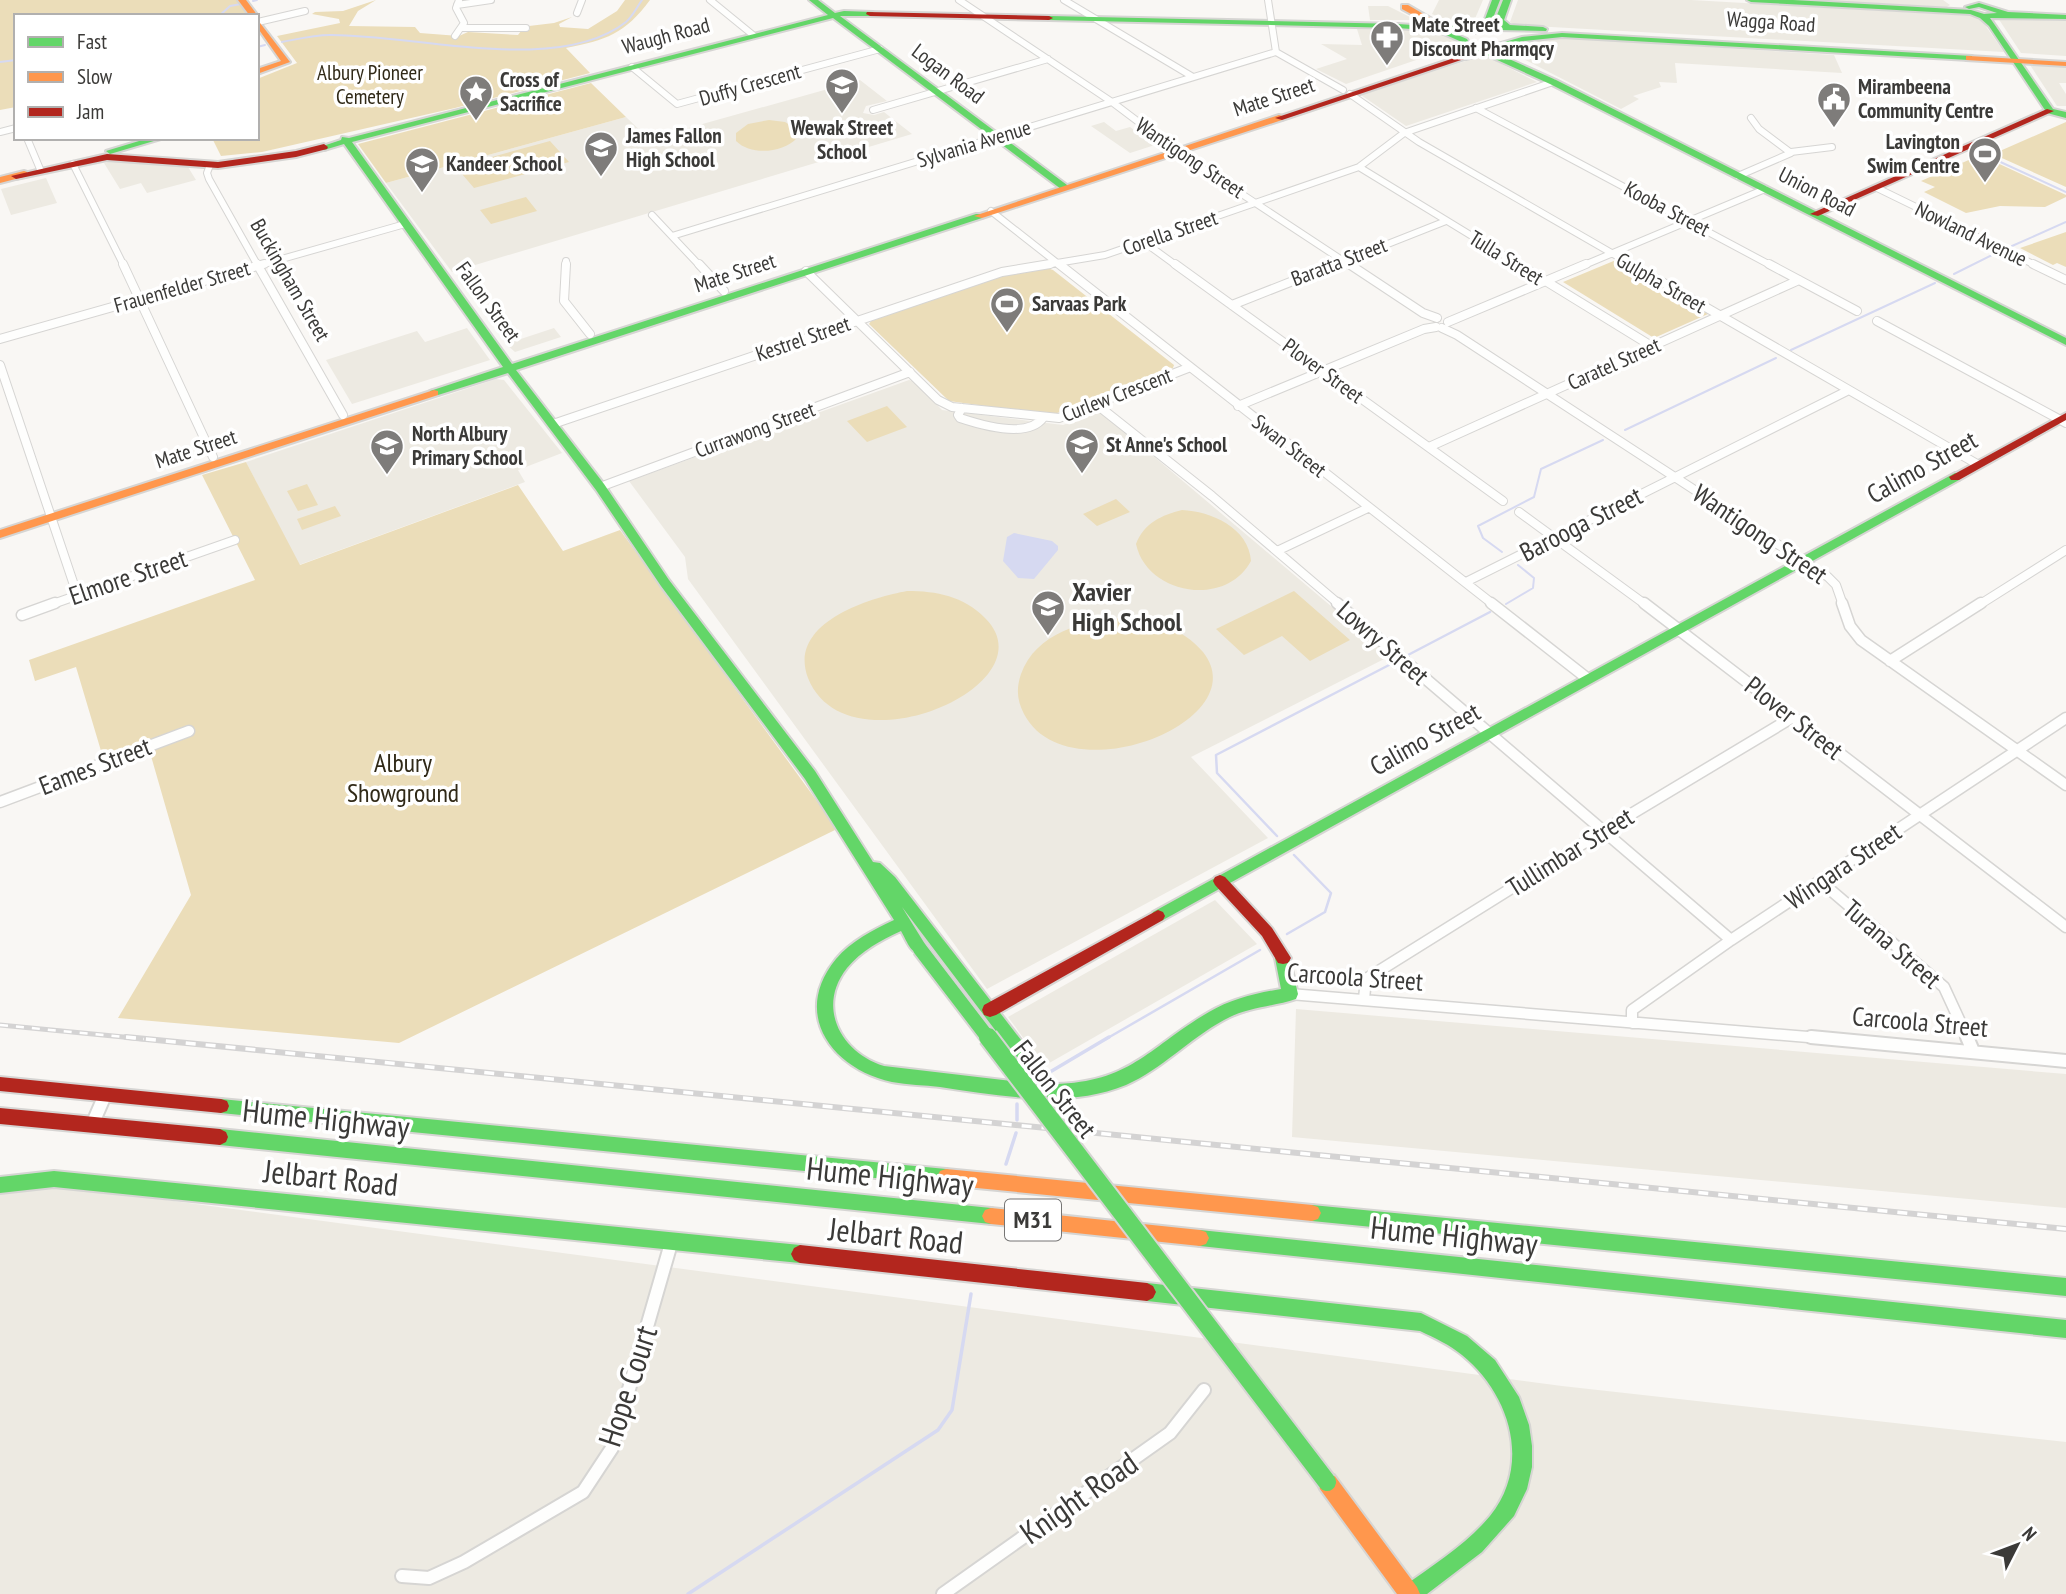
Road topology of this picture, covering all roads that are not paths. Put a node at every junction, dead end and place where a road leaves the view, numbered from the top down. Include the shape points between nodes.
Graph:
1 (491, 0) edge
2 (582, 0) edge
3 (710, 0) edge
4 (813, 0) edge
5 (959, 0) edge
6 (1064, 0) edge
7 (1268, 0) edge
8 (1496, 0) edge
9 (1507, 0) edge
10 (1751, 0) edge
11 (1954, 0) edge
12 (458, 2) edge
13 (1399, 3) edge
14 (1988, 10) edge
15 (304, 11) dead end
16 (577, 13) dead end
17 (834, 15) junction
18 (983, 16) junction
19 (1494, 18) junction
20 (2066, 18) edge
21 (1094, 19) junction
22 (259, 21) edge
23 (259, 22) edge
24 (1272, 23) junction
25 (1433, 25) junction
26 (1398, 26) junction
27 (463, 28) junction
28 (526, 28) dead end
29 (1559, 31) junction
30 (753, 35) junction
31 (1605, 35) junction
32 (455, 36) dead end
33 (1510, 39) junction
34 (1481, 46) junction
35 (880, 49) junction
36 (1276, 52) junction
37 (2016, 59) junction
38 (1048, 60) junction
39 (2066, 62) edge
40 (632, 67) junction
41 (259, 71) edge
42 (1193, 78) junction
43 (1551, 81) junction
44 (936, 92) junction
45 (1346, 92) junction
46 (1112, 102) junction
47 (1476, 108) junction
48 (873, 110) dead end
49 (2050, 111) junction
50 (2066, 115) edge
51 (1751, 118) dead end
52 (1404, 133) junction
53 (996, 137) junction
54 (28, 140) edge
55 (346, 141) junction
56 (1832, 147) dead end
57 (1173, 149) junction
58 (154, 150) edge
59 (1791, 152) junction
60 (73, 164) junction
61 (1359, 167) junction
62 (40, 169) junction
63 (208, 169) junction
64 (16, 176) junction
65 (1738, 176) junction
66 (0, 180) edge
67 (1061, 185) junction
68 (1877, 188) junction
69 (1765, 189) junction
70 (1255, 203) junction
71 (990, 211) junction
72 (1815, 214) junction
73 (652, 215) dead end
74 (1446, 221) junction
75 (1689, 221) junction
76 (405, 224) junction
77 (672, 236) junction
78 (1144, 242) junction
79 (1610, 253) junction
80 (1343, 260) junction
81 (566, 261) dead end
82 (1054, 264) junction
83 (258, 266) junction
84 (806, 271) junction
85 (1799, 280) junction
86 (2066, 280) edge
87 (1542, 281) junction
88 (724, 291) junction
89 (139, 300) junction
90 (1231, 304) junction
91 (1857, 311) dead end
92 (1717, 316) junction
93 (857, 321) junction
94 (1877, 321) dead end
95 (1437, 323) junction
96 (590, 334) junction
97 (0, 339) edge
98 (2066, 342) edge
99 (1653, 347) junction
100 (0, 365) edge
101 (508, 365) junction
102 (1188, 368) junction
103 (1323, 371) junction
104 (910, 372) junction
105 (1847, 391) junction
106 (1547, 393) junction
107 (1097, 404) junction
108 (1238, 406) junction
109 (962, 408) junction
110 (343, 415) junction
111 (1043, 418) junction
112 (2064, 419) edge
113 (553, 424) junction
114 (1429, 447) junction
115 (213, 457) junction
116 (1977, 464) junction
117 (1674, 477) junction
118 (600, 487) junction
119 (1503, 501) dead end
120 (1368, 508) junction
121 (1519, 512) dead end
122 (50, 514) junction
123 (0, 526) edge
124 (0, 534) edge
125 (1555, 538) junction
126 (235, 540) dead end
127 (2066, 550) edge
128 (1277, 551) junction
129 (1803, 561) junction
130 (1466, 582) junction
131 (77, 594) junction
132 (22, 615) dead end
133 (1679, 629) junction
134 (1890, 661) junction
135 (1588, 679) junction
136 (1793, 717) junction
137 (2066, 718) edge
138 (189, 731) dead end
139 (1487, 733) junction
140 (2018, 750) junction
141 (2066, 785) edge
142 (0, 802) edge
143 (1919, 814) junction
144 (1603, 831) junction
145 (859, 852) junction
146 (1220, 881) junction
147 (1821, 881) junction
148 (903, 923) junction
149 (2066, 927) edge
150 (1731, 940) junction
151 (1290, 994) junction
152 (1364, 999) junction
153 (990, 1010) junction
154 (1632, 1023) junction
155 (1973, 1051) junction
156 (2066, 1061) edge
157 (0, 1084) edge
158 (1051, 1091) junction
159 (105, 1095) junction
160 (0, 1116) edge
161 (92, 1125) junction
162 (0, 1185) edge
163 (672, 1240) junction
164 (2066, 1287) edge
165 (2066, 1329) edge
166 (1204, 1390) dead end
167 (402, 1576) dead end
168 (943, 1594) edge
169 (1410, 1594) edge

1 - 12 street
2 - 16 street
3 - 30 street
4 - 17 main road, Logan Road
5 - 18 street, Wantigong Street
6 - 21 street
7 - 24 street
8 - 19 main road
9 - 19 main road
10 - 14 main road
11 - 14 main road
12 - 27 street
13 - 25 main road, Union Road
13 - 25 main road, Union Road
14 - 20 main road
14 - 37 main road
15 - 22 street
17 - 18 main road, Waugh Road
17 - 30 main road, Waugh Road
17 - 35 main road, Logan Road
18 - 21 main road, Waugh Road
18 - 38 street, Wantigong Street
19 - 25 main road, Waugh Road via 1482,30
19 - 29 main road via 1509,27
19 - 33 main road
19 - 34 main road via 1499,34
21 - 24 main road, Waugh Road
21 - 42 street
23 - 41 main road via 285,59 284,64
24 - 26 main road, Waugh Road
24 - 36 street
25 - 26 main road, Waugh Road
25 - 34 main road, Union Road
26 - 34 main road, Waugh Road via 1441,29
27 - 28 street via 514,32
27 - 32 street
29 - 31 main road, Wagga Road
29 - 33 main road, Wagga Road
30 - 40 main road, Waugh Road
31 - 33 main road, Wagga Road
31 - 37 main road, Wagga Road
33 - 34 main road, Wagga Road
34 - 43 main road, Union Road
34 - 45 main road, Mate Street
35 - 40 street, Duffy Crescent via 677,104
35 - 44 main road, Logan Road
36 - 42 street, Sylvania Avenue
36 - 45 street, Gulpha Street
37 - 39 main road, Wagga Road
37 - 49 main road
38 - 44 street
38 - 46 street, Wantigong Street
40 - 55 main road, Waugh Road
42 - 46 street, Sylvania Avenue
43 - 47 street, Corella Street
43 - 65 main road, Union Road
44 - 48 street
44 - 53 main road, Logan Road
45 - 52 street, Gulpha Street
45 - 57 main road, Mate Street
46 - 53 street, Sylvania Avenue
46 - 57 street, Wantigong Street
47 - 52 street, Corella Street
47 - 75 street, Kooba Street
49 - 50 main road
49 - 68 main road
51 - 59 street via 1758,130
52 - 61 street, Corella Street
52 - 79 street, Gulpha Street
53 - 67 main road, Logan Road
53 - 77 street, Sylvania Avenue
54 - 62 street
55 - 58 main road, Waugh Road via 229,160
55 - 63 main road, Waugh Road
55 - 76 main road, Fallon Street
56 - 59 street
57 - 67 main road, Mate Street
57 - 70 street, Wantigong Street
58 - 60 main road
58 - 62 main road via 124,150
58 - 63 main road, Waugh Road
59 - 65 street
60 - 64 main road
60 - 89 street
61 - 70 street, Corella Street
61 - 74 street, Tulla Street
62 - 64 main road
63 - 83 street, Buckingham Street
64 - 66 main road
65 - 69 main road, Union Road
67 - 71 main road, Mate Street
67 - 88 main road, Mate Street
68 - 72 main road
68 - 86 street, Nowland Avenue
69 - 72 main road, Union Road
69 - 75 street
70 - 78 street, Corella Street
70 - 80 street, Wantigong Street
71 - 82 street, Swan Street
71 - 84 main road, Mate Street
72 - 98 main road, Union Road
73 - 77 street
74 - 80 street, Baratta Street
74 - 87 street, Tulla Street
75 - 79 street
75 - 85 street, Kooba Street
76 - 83 street, Frauenfelder Street
76 - 101 main road, Fallon Street
77 - 88 street
78 - 82 street, Corella Street
78 - 90 street, Plover Street
79 - 87 street
79 - 92 street, Gulpha Street
80 - 90 street, Baratta Street
80 - 95 street, Wantigong Street
81 - 96 street via 564,301
82 - 93 street, Kestrel Street via 1002,271
82 - 102 street, Swan Street
83 - 89 street, Frauenfelder Street
83 - 110 street, Buckingham Street
84 - 93 street, Curlew Crescent
84 - 101 main road, Mate Street
85 - 91 street, Kooba Street
85 - 92 street, Caratel Street
87 - 95 street
87 - 99 street, Tulla Street
88 - 96 main road, Mate Street
89 - 97 street, Frauenfelder Street
89 - 115 street
90 - 103 street, Plover Street
92 - 99 street, Caratel Street
92 - 105 street, Gulpha Street
93 - 104 street, Curlew Crescent
93 - 113 street, Kestrel Street
94 - 112 street
95 - 103 street
95 - 106 street, Wantigong Street
96 - 101 main road, Mate Street
99 - 106 street, Caratel Street
100 - 122 street
101 - 110 main road, Mate Street
101 - 113 main road, Fallon Street
101 - 122 main road, Mate Street
102 - 107 street, Curlew Crescent
102 - 108 street, Swan Street
103 - 108 street
103 - 114 street, Plover Street
104 - 109 street, Curlew Crescent via 943,403
104 - 118 street, Currawong Street
105 - 116 street, Gulpha Street
105 - 117 street, Barooga Street
106 - 114 street, Caratel Street
106 - 117 street, Wantigong Street
107 - 111 street, Curlew Crescent via 1063,417
107 - 128 street, Lowry Street
108 - 120 street, Swan Street
109 - 111 street, Curlew Crescent
109 - 111 street via 960,418 979,423 1026,428
110 - 115 main road, Mate Street
112 - 116 main road, Calimo Street
113 - 118 main road, Fallon Street
114 - 119 street, Plover Street
115 - 122 main road, Mate Street
116 - 129 main road, Calimo Street
117 - 125 street, Barooga Street
117 - 129 street, Wantigong Street
118 - 145 main road, Fallon Street via 663,566 680,600 810,775
120 - 128 street
120 - 130 street, Swan Street
121 - 125 street, Plover Street
122 - 123 main road, Mate Street
122 - 124 main road, Mate Street
122 - 131 street
125 - 130 street, Barooga Street
125 - 133 street, Plover Street
126 - 131 street, Elmore Street
127 - 134 street
128 - 139 street, Lowry Street
129 - 133 main road, Calimo Street
129 - 134 street, Wantigong Street via 1833,581 1850,626
130 - 135 street, Swan Street
131 - 132 street, Elmore Street
133 - 135 main road, Calimo Street
133 - 136 street, Plover Street
134 - 140 street, Wantigong Street
135 - 139 main road, Calimo Street
136 - 143 street, Plover Street
136 - 144 street, Tullimbar Street
137 - 140 street, Wingara Street
138 - 142 street, Eames Street
139 - 144 street, Lowry Street
139 - 146 main road, Calimo Street
140 - 141 street, Wantigong Street
140 - 143 street, Wingara Street
143 - 147 street, Wingara Street
143 - 149 street, Plover Street
144 - 150 street, Lowry Street
144 - 152 street, Tullimbar Street via 1366,979
145 - 148 main road, Fallon Street
145 - 153 main road via 890,881
146 - 151 main road via 1273,939 1287,967
146 - 153 main road, Calimo Street
147 - 150 street, Wingara Street
147 - 155 street, Turana Street via 1944,986
148 - 158 main road, Carcoola Street via 862,944 833,974 823,1010 839,1047 862,1065 885,1073
148 - 169 main road, Fallon Street, bridge via 956,1000
150 - 154 street, Wingara Street via 1632,1010
151 - 152 street, Carcoola Street
151 - 158 main road, Carcoola Street via 1237,1005 1138,1072 1108,1084
152 - 154 street, Carcoola Street
153 - 158 main road
154 - 155 street, Carcoola Street
155 - 156 street, Carcoola Street
157 - 159 main road, Hume Highway / M31
159 - 161 street
159 - 164 main road, Hume Highway / M31
160 - 161 main road, Hume Highway / M31
161 - 165 main road, Hume Highway / M31
162 - 163 main road, Jelbart Road via 54,1179
163 - 167 street, Hope Court via 612,1448 583,1492 441,1573 429,1578
163 - 169 main road, Jelbart Road via 1377,1316 1439,1328 1469,1347 1501,1383 1519,1421 1522,1471 1505,1512
166 - 168 street, Knight Road via 1170,1433

